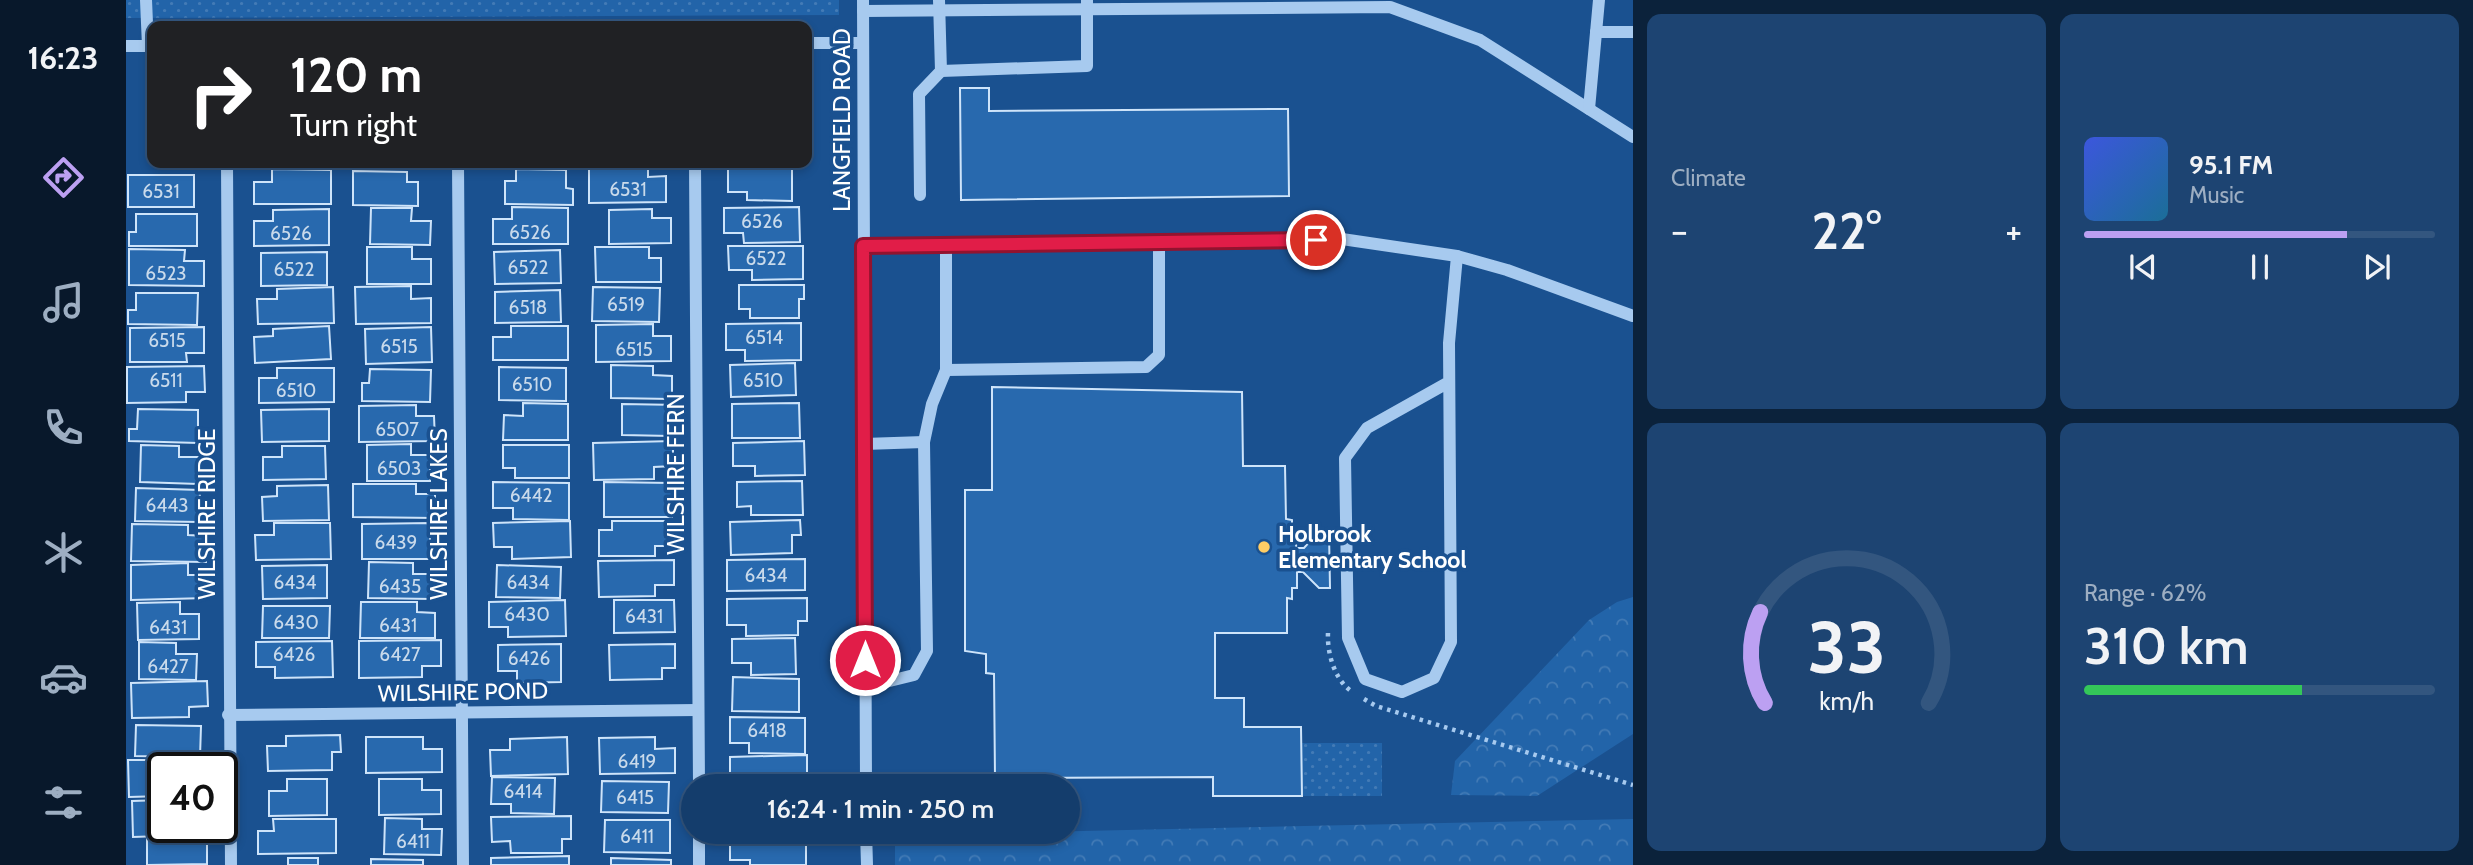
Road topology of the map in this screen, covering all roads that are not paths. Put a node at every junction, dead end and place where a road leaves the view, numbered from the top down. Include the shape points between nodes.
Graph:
1 (146, 0) edge
2 (1599, 0) edge
3 (1218, 3) edge
4 (1301, 3) edge
5 (1369, 3) edge
6 (1088, 4) edge
7 (863, 5) edge
8 (939, 5) edge
9 (148, 21) edge
10 (1596, 32) junction
11 (1633, 32) edge
12 (812, 43) edge
13 (863, 43) junction
14 (126, 46) edge
15 (147, 46) edge
16 (941, 71) junction
17 (1589, 109) junction
18 (1633, 136) edge
19 (227, 168) edge
20 (458, 168) edge
21 (695, 168) edge
22 (920, 195) dead end
23 (1159, 242) junction
24 (946, 245) junction
25 (863, 246) junction
26 (1457, 256) junction
27 (1633, 316) edge
28 (946, 370) junction
29 (1449, 382) junction
30 (924, 442) junction
31 (864, 444) junction
32 (865, 687) junction
33 (698, 710) junction
34 (462, 713) junction
35 (228, 715) junction
36 (699, 774) edge
37 (866, 774) edge
38 (699, 844) edge
39 (866, 844) edge
40 (230, 865) edge
41 (463, 865) edge
42 (699, 865) edge
43 (867, 865) edge

1 - 9 street
2 - 10 street
3 - 4 street
3 - 6 street
4 - 5 street
5 - 17 street via 1480,40
6 - 8 street
6 - 16 street via 1087,66
7 - 8 street
7 - 13 street, LANGFIELD ROAD
8 - 16 street
10 - 11 street
10 - 17 street
12 - 13 street
13 - 25 street, LANGFIELD ROAD
14 - 15 street
16 - 22 street via 919,94
17 - 18 street
19 - 35 street, WILSHIRE RIDGE
20 - 34 street, WILSHIRE LAKES
21 - 33 street, WILSHIRE FERN
23 - 24 street
23 - 26 street via 1342,239
23 - 28 street via 1159,355 1146,367
24 - 25 street
24 - 28 street
25 - 31 street, LANGFIELD ROAD
26 - 27 street
26 - 29 street
28 - 30 street
29 - 29 street via 1451,642 1434,678 1402,692 1365,679 1348,638 1345,458 1367,428
30 - 31 street
30 - 32 street via 927,651 914,675
31 - 32 street, LANGFIELD ROAD
32 - 37 street, LANGFIELD ROAD
33 - 34 street, WILSHIRE POND
33 - 36 street, WILSHIRE FERN
34 - 35 street, WILSHIRE POND
34 - 41 street, WILSHIRE LAKES
35 - 40 street, WILSHIRE RIDGE
38 - 42 street
39 - 43 street

